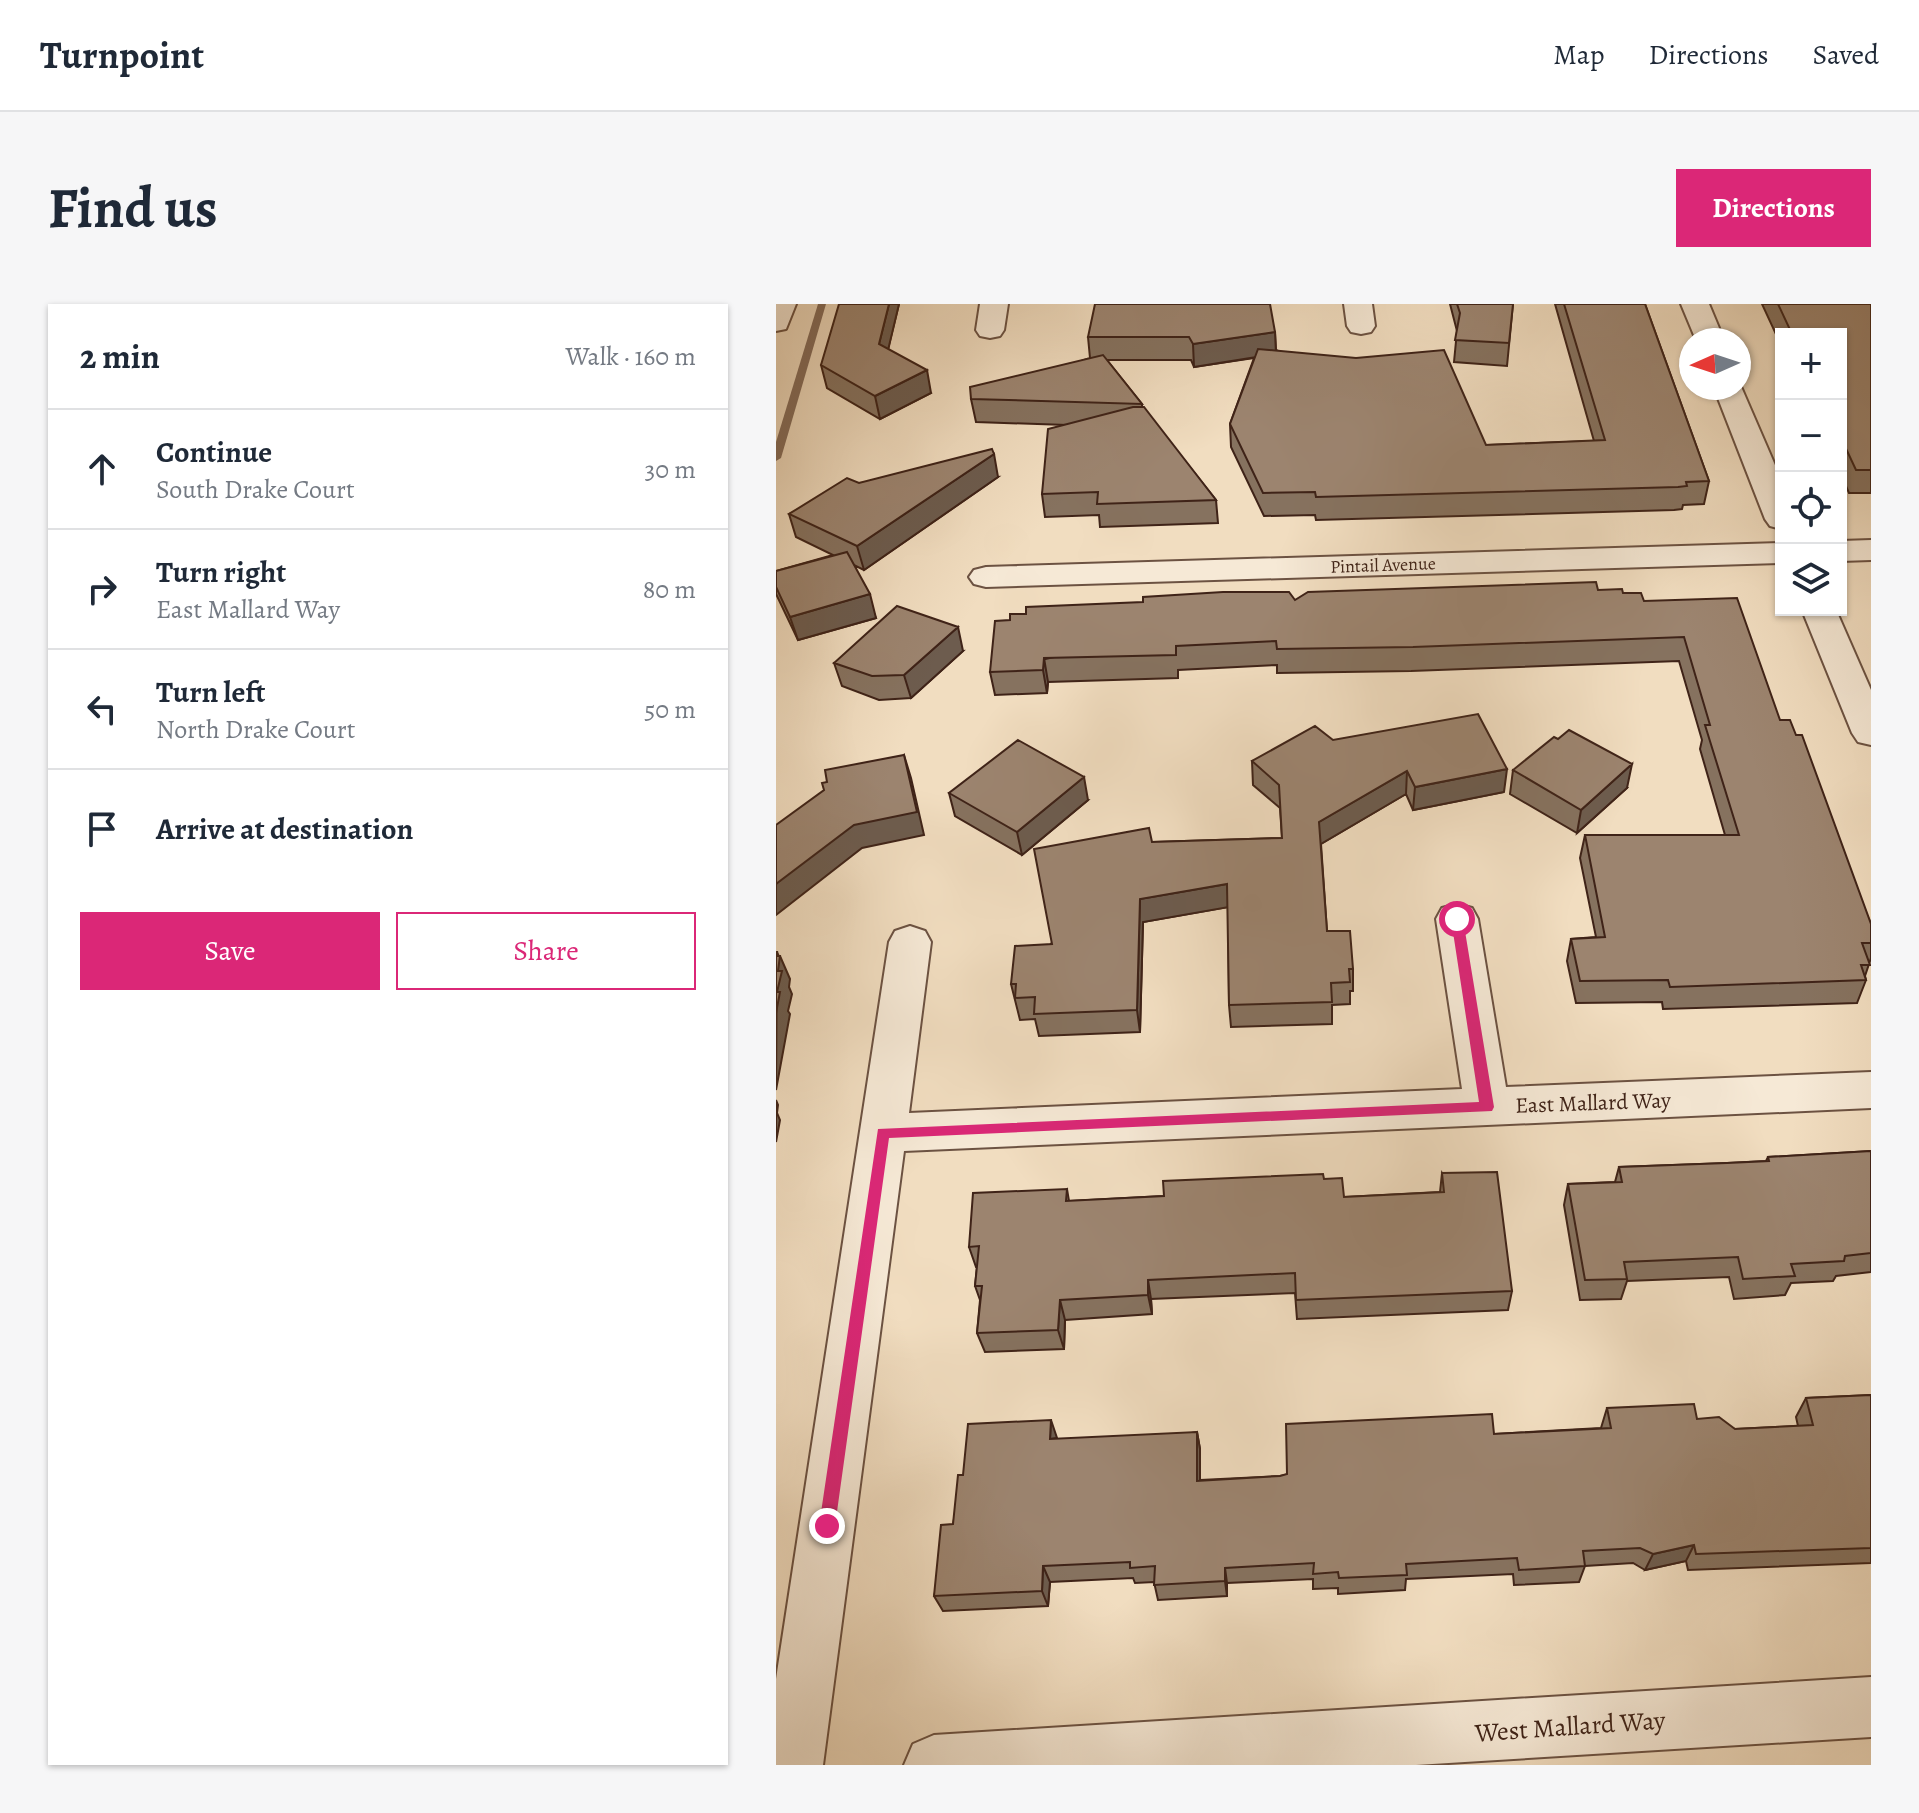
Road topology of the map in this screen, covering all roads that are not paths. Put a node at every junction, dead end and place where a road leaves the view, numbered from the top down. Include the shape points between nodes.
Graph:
1 (782, 304) edge
2 (1695, 304) edge
3 (776, 323) edge
4 (1705, 328) edge
5 (1734, 400) edge
6 (1775, 504) edge
7 (1871, 550) edge
8 (1847, 551) edge
9 (1775, 553) edge
10 (986, 577) dead end
11 (1822, 616) edge
12 (1871, 733) edge
13 (1457, 919) dead end
14 (910, 942) dead end
15 (1871, 1090) edge
16 (1487, 1107) junction
17 (883, 1133) junction
18 (1871, 1707) edge
19 (793, 1765) edge
20 (934, 1765) edge

1 - 3 street
2 - 4 street
5 - 6 street
7 - 8 street
9 - 10 street, Pintail Avenue
11 - 12 street
13 - 16 street
14 - 17 street
15 - 16 street, East Mallard Way
16 - 17 street, East Mallard Way
17 - 19 street
18 - 20 street, West Mallard Way

